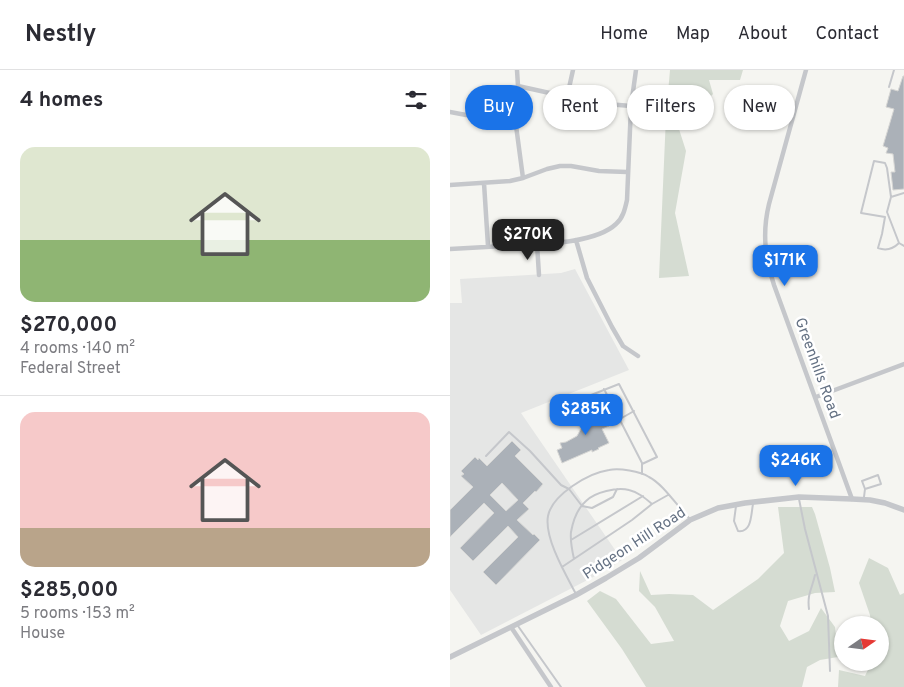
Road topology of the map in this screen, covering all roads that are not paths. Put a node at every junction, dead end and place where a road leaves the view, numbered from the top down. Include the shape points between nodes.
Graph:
1 (517, 70) edge
2 (574, 70) edge
3 (636, 70) edge
4 (806, 70) edge
5 (894, 70) edge
6 (518, 85) edge
7 (571, 85) edge
8 (634, 85) edge
9 (889, 87) dead end
10 (450, 112) edge
11 (465, 115) edge
12 (517, 130) edge
13 (629, 130) edge
14 (627, 172) junction
15 (523, 178) junction
16 (484, 183) junction
17 (450, 185) edge
18 (904, 194) edge
19 (891, 197) junction
20 (576, 240) junction
21 (899, 243) junction
22 (537, 244) junction
23 (488, 246) junction
24 (904, 246) edge
25 (450, 249) edge
26 (539, 275) dead end
27 (638, 356) dead end
28 (904, 364) edge
29 (604, 390) junction
30 (816, 397) junction
31 (581, 398) dead end
32 (634, 411) junction
33 (620, 420) junction
34 (486, 456) dead end
35 (642, 464) junction
36 (642, 474) junction
37 (569, 489) junction
38 (617, 489) junction
39 (865, 489) junction
40 (668, 495) junction
41 (643, 496) junction
42 (799, 497) junction
43 (852, 498) junction
44 (863, 500) junction
45 (753, 502) junction
46 (652, 504) junction
47 (736, 504) junction
48 (582, 506) junction
49 (904, 510) edge
50 (690, 520) junction
51 (571, 540) junction
52 (574, 559) junction
53 (562, 567) junction
54 (816, 573) junction
55 (576, 595) junction
56 (809, 609) dead end
57 (514, 625) junction
58 (450, 657) edge
59 (830, 671) dead end
60 (551, 687) edge
61 (561, 687) edge

1 - 6 street
2 - 7 street
3 - 8 street
4 - 30 street, Greenhills Road via 768,204 765,236 774,285
5 - 9 lane
10 - 11 street
12 - 15 street
13 - 14 street
14 - 15 street via 560,166
14 - 20 street via 627,200 622,217 606,231
15 - 16 street
16 - 17 street
16 - 23 street
18 - 19 lane
19 - 21 lane via 887,212
19 - 21 lane via 885,163 874,161 860,213 885,217 878,248 893,248
20 - 22 street
20 - 27 street via 587,278 608,319 623,346
21 - 24 lane
22 - 23 street
22 - 26 street
23 - 25 street
28 - 30 street
29 - 31 lane
29 - 32 lane via 619,384
29 - 33 lane
30 - 43 street, Greenhills Road
32 - 33 lane
32 - 35 lane via 657,457
33 - 35 lane
34 - 37 lane via 509,432 561,485
35 - 36 lane
36 - 37 lane via 610,470 596,473
36 - 40 lane via 650,477
37 - 48 lane
37 - 53 lane via 554,502 548,516 548,530
38 - 41 lane via 627,489
38 - 48 lane via 601,492
38 - 48 lane via 613,497 592,508
39 - 39 lane via 881,484 878,475 862,481
39 - 44 lane
40 - 46 lane
40 - 50 lane
41 - 46 lane
41 - 51 lane
42 - 43 street, Pidgeon Hill Road
42 - 45 street, Pidgeon Hill Road
42 - 54 lane
43 - 44 street, Pidgeon Hill Road
44 - 49 street, Pidgeon Hill Road
45 - 47 street, Pidgeon Hill Road
45 - 47 lane via 750,522 742,531 738,531 734,521
46 - 52 lane
47 - 50 street, Pidgeon Hill Road
48 - 51 lane via 574,521
50 - 55 street, Pidgeon Hill Road via 640,558
51 - 52 lane
52 - 53 lane
53 - 55 lane
54 - 56 lane via 808,595
54 - 59 lane via 828,616
55 - 57 street, Pidgeon Hill Road
57 - 58 street, Pidgeon Hill Road
57 - 60 street
57 - 61 lane

